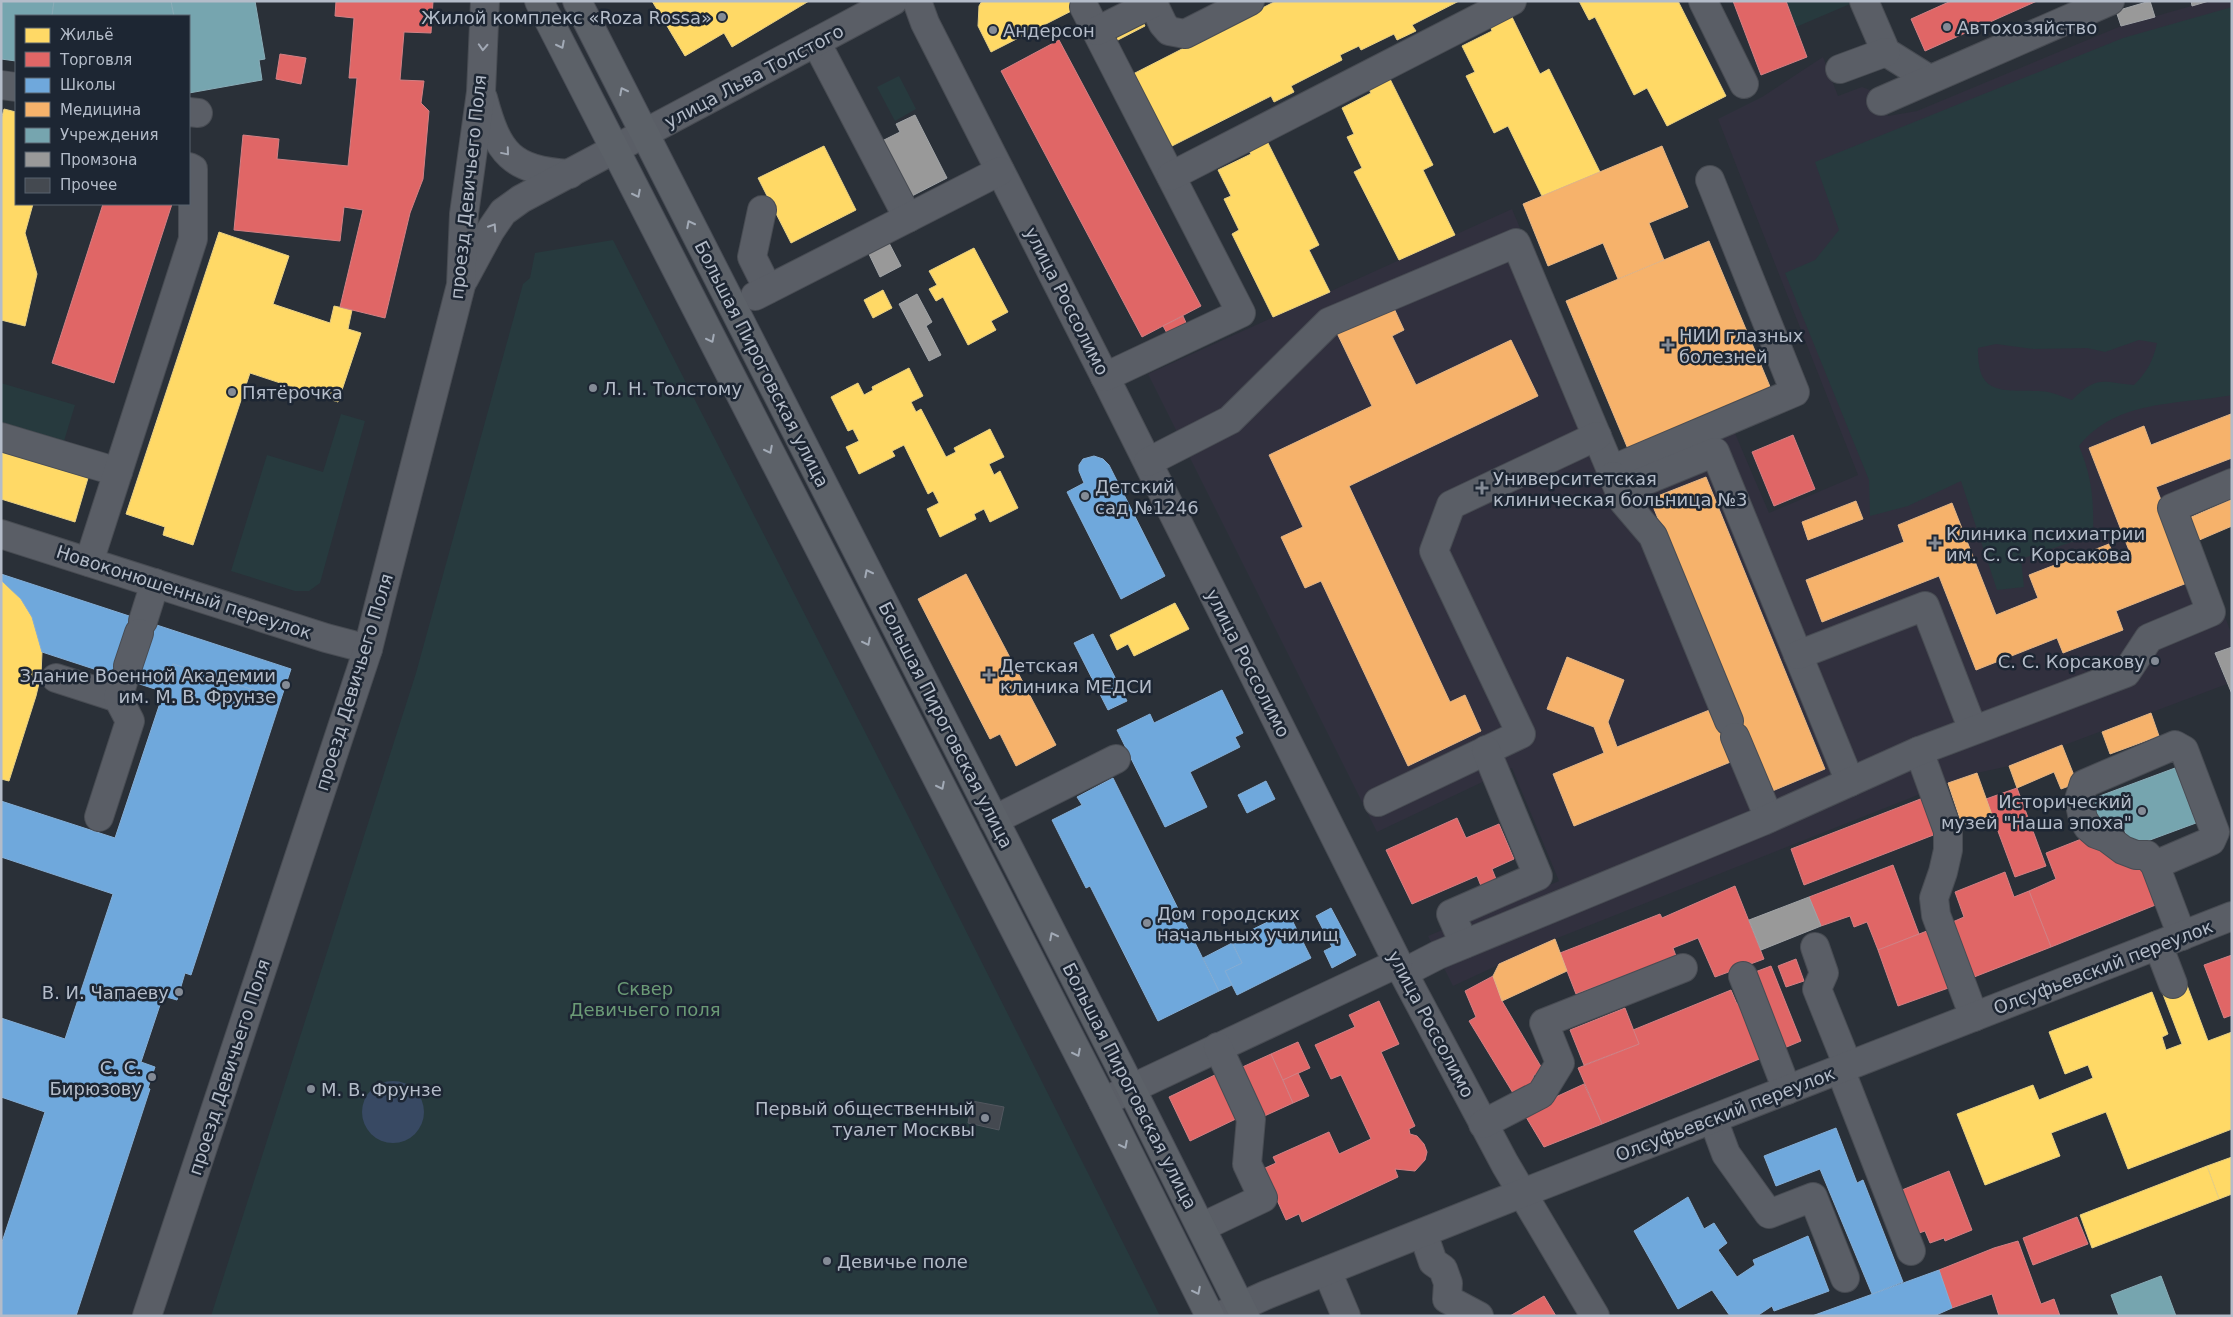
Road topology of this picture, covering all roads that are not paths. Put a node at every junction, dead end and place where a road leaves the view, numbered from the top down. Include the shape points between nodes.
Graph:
1 (484, 1) edge
2 (539, 1) edge
3 (577, 1) edge
4 (893, 1) edge
5 (916, 1) edge
6 (1250, 1) edge
7 (1512, 1) edge
8 (1703, 1) edge
9 (1864, 1) edge
10 (2110, 1) edge
11 (1152, 2) edge
12 (1084, 7) dead end
13 (1097, 31) junction
14 (816, 42) junction
15 (1886, 52) junction
16 (1840, 69) dead end
17 (1929, 79) junction
18 (1, 84) edge
19 (1744, 84) dead end
20 (15, 87) edge
21 (481, 92) junction
22 (1882, 101) dead end
23 (646, 134) junction
24 (615, 150) junction
25 (190, 167) edge
26 (1000, 171) junction
27 (570, 174) junction
28 (1171, 176) junction
29 (1710, 180) dead end
30 (762, 210) dead end
31 (908, 218) junction
32 (461, 285) junction
33 (1106, 377) junction
34 (1597, 436) junction
35 (1, 437) edge
36 (1148, 462) junction
37 (118, 472) junction
38 (1615, 480) junction
39 (2232, 484) edge
40 (1, 534) edge
41 (89, 562) junction
42 (155, 583) junction
43 (368, 649) junction
44 (1798, 655) junction
45 (56, 678) dead end
46 (123, 681) junction
47 (1974, 730) junction
48 (1486, 750) junction
49 (1919, 751) junction
50 (1116, 759) dead end
51 (1850, 782) junction
52 (1378, 802) dead end
53 (99, 817) dead end
54 (1769, 818) junction
55 (994, 820) junction
56 (2155, 866) junction
57 (2232, 916) edge
58 (2170, 940) junction
59 (1464, 944) junction
60 (1815, 947) dead end
61 (1400, 968) junction
62 (1683, 968) dead end
63 (1743, 976) dead end
64 (2173, 984) dead end
65 (1974, 1017) junction
66 (1218, 1048) junction
67 (1844, 1068) junction
68 (1131, 1088) junction
69 (1786, 1090) junction
70 (1102, 1102) junction
71 (1713, 1119) junction
72 (1483, 1124) junction
73 (1522, 1194) junction
74 (1202, 1227) junction
75 (1423, 1233) junction
76 (1911, 1251) dead end
77 (1327, 1271) junction
78 (1845, 1278) dead end
79 (1440, 1307) edge
80 (1236, 1313) edge
81 (146, 1316) edge
82 (1210, 1316) edge
83 (1346, 1316) edge
84 (1479, 1316) edge
85 (1595, 1316) edge

1 -> 21 street, проезд Девичьего Поля
2 -> 24 main road, Большая Пироговская улица
23 -> 3 main road, Большая Пироговская улица
4 - 14 street, улица Льва Толстого
5 - 26 street, улица Россолимо
6 - 11 street via 1185,34 1169,31
7 - 28 street
8 - 19 street
9 - 15 street
10 - 17 street
11 - 13 street
12 - 13 street
13 - 28 street
14 - 23 street, улица Льва Толстого
14 - 31 street
15 - 16 street
15 - 17 street
17 - 22 street
18 - 20 street
21 -> 27 street via 500,145 512,159 528,168
21 - 32 street, проезд Девичьего Поля via 464,214
23 - 24 street, улица Льва Толстого
55 -> 23 main road, Большая Пироговская улица
24 - 27 street, улица Льва Толстого
24 -> 70 main road, Большая Пироговская улица
25 - 37 street via 193,168 193,239
26 - 31 street
26 - 33 street, улица Россолимо
32 -> 27 street, улица Льва Толстого via 503,212
28 - 33 street via 1241,313
29 - 38 street via 1795,392
30 - 31 street via 752,257 762,292
32 - 43 street, проезд Девичьего Поля
33 - 36 street, улица Россолимо
34 - 36 street via 1516,243 1329,322 1230,420
34 - 38 street
34 - 48 street via 1451,505 1434,552 1521,734
35 - 37 street
36 - 61 street, улица Россолимо
37 - 41 street
38 - 44 street via 1715,452
38 - 54 street via 1624,502 1653,536
39 - 47 street via 2172,508 2211,612 2149,638 2126,673
40 - 41 street, Новоконюшенный переулок
41 - 42 street, Новоконюшенный переулок
42 - 43 street, Новоконюшенный переулок
42 - 46 street
43 - 81 street, проезд Девичьего Поля
44 - 47 street via 1925,606
44 - 51 street
45 - 46 street
46 - 53 street via 130,721
47 - 49 street
48 - 52 street
48 - 59 street via 1538,876 1451,914
49 - 51 street
49 - 65 street via 1948,831 1948,850 1934,898 1936,915
50 - 55 street
51 - 54 street
54 - 59 street
68 -> 55 main road, Большая Пироговская улица
56 - 56 street via 2211,841 2215,832 2184,750 2175,745 2084,784 2079,800 2083,819 2096,834 2123,850 2147,856
56 - 58 street
57 - 58 street, Олсуфьевский переулок
58 - 64 street
58 - 65 street, Олсуфьевский переулок
59 - 61 street
60 - 67 street via 1824,973 1817,990
61 - 66 street
61 - 72 street, улица Россолимо
62 - 72 street via 1544,1023 1560,1063 1541,1094
63 - 69 street
65 - 67 street, Олсуфьевский переулок
66 - 68 street
66 - 74 street via 1251,1119 1247,1164 1263,1198
67 - 69 street, Олсуфьевский переулок
67 - 76 street
68 - 70 street
68 - 74 main road, Большая Пироговская улица
69 - 71 street, Олсуфьевский переулок
70 -> 82 main road, Большая Пироговская улица
71 - 73 street, Олсуфьевский переулок
71 - 78 street via 1726,1154 1768,1214 1812,1197
72 - 73 street, улица Россолимо
73 - 75 street, Олсуфьевский переулок
73 - 85 street, улица Россолимо
74 - 80 main road, Большая Пироговская улица
75 - 77 street, Олсуфьевский переулок
75 - 79 street via 1433,1262 1444,1269 1448,1283
77 - 80 street, Олсуфьевский переулок
77 - 83 street
79 - 84 street

